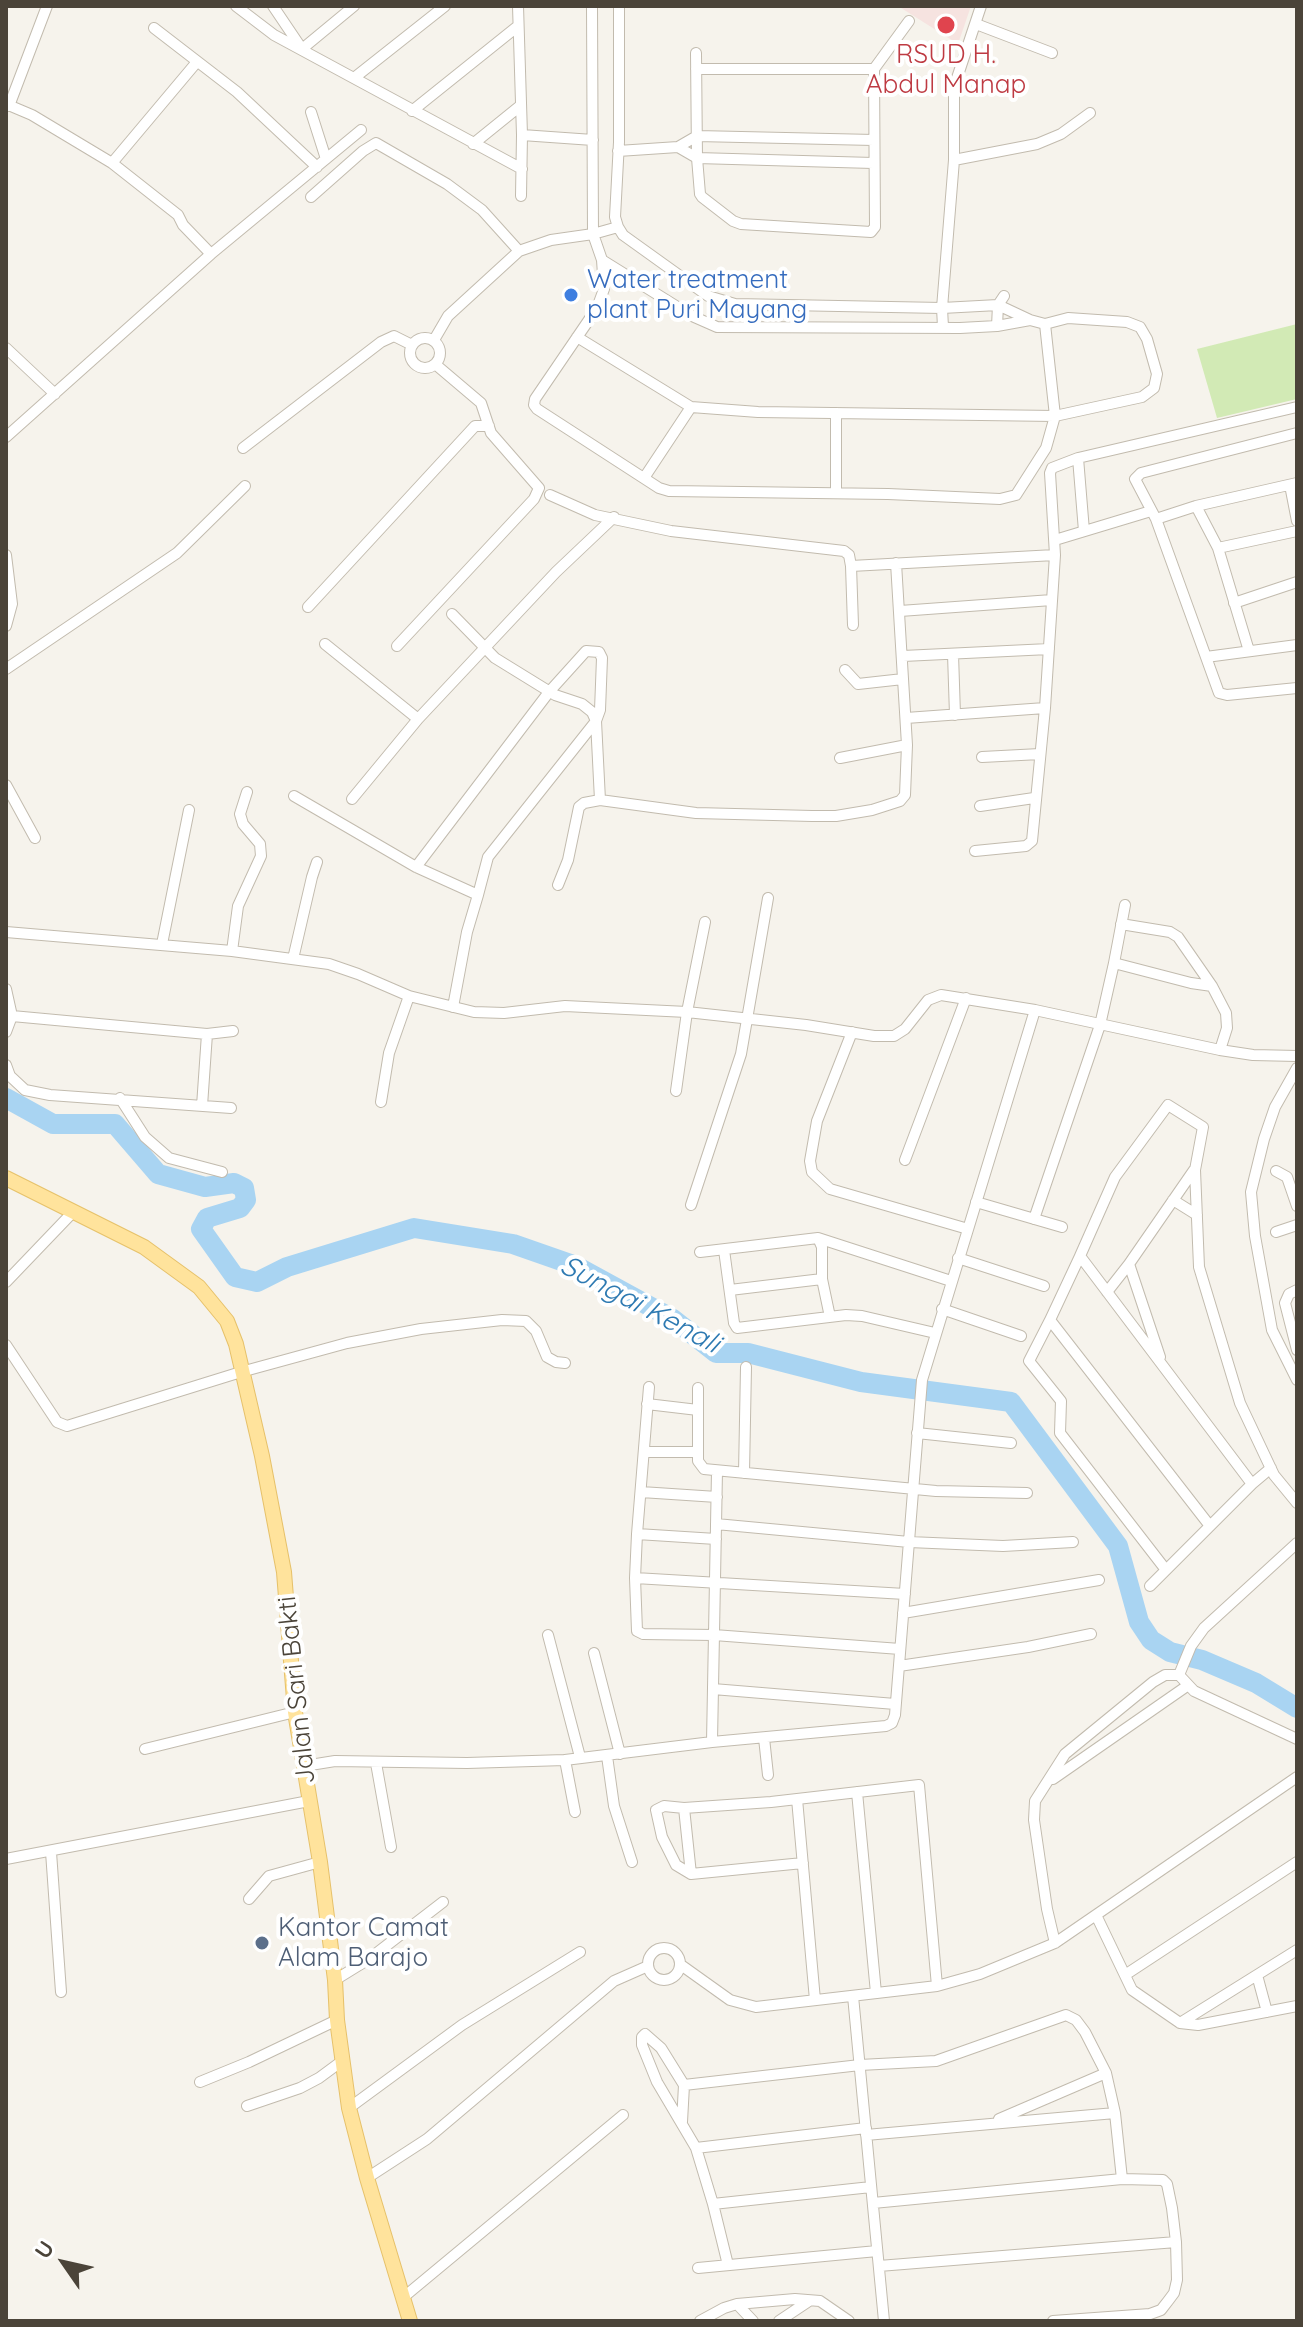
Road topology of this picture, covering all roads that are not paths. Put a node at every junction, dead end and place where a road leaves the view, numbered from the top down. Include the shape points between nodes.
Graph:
1 (47, 6) edge
2 (236, 6) edge
3 (273, 6) edge
4 (354, 6) edge
5 (445, 6) edge
6 (518, 6) edge
7 (592, 6) edge
8 (619, 6) edge
9 (981, 6) edge
10 (909, 21) dead end
11 (976, 24) junction
12 (518, 26) junction
13 (154, 28) dead end
14 (302, 49) junction
15 (696, 53) dead end
16 (1052, 53) dead end
17 (196, 63) junction
18 (696, 69) junction
19 (874, 69) junction
20 (354, 78) junction
21 (8, 105) edge
22 (520, 106) junction
23 (412, 111) junction
24 (311, 112) dead end
25 (1090, 113) dead end
26 (361, 130) dead end
27 (522, 135) junction
28 (697, 136) junction
29 (593, 140) junction
30 (874, 140) junction
31 (473, 144) junction
32 (678, 147) junction
33 (618, 151) junction
34 (697, 158) junction
35 (326, 159) junction
36 (954, 160) junction
37 (112, 163) junction
38 (873, 163) junction
39 (317, 167) junction
40 (522, 169) junction
41 (521, 196) dead end
42 (311, 197) dead end
43 (618, 227) junction
44 (593, 234) junction
45 (519, 251) junction
46 (211, 254) junction
47 (602, 260) junction
48 (1001, 300) junction
49 (942, 308) junction
50 (1030, 320) junction
51 (1045, 324) junction
52 (997, 326) junction
53 (943, 327) junction
54 (577, 337) junction
55 (434, 340) junction
56 (412, 345) junction
57 (6, 348) edge
58 (435, 364) junction
59 (55, 394) junction
60 (691, 407) junction
61 (1297, 407) edge
62 (836, 413) junction
63 (1055, 416) junction
64 (489, 426) junction
65 (1297, 433) edge
66 (6, 437) edge
67 (243, 448) dead end
68 (1078, 458) junction
69 (644, 478) junction
70 (1294, 484) edge
71 (245, 486) dead end
72 (836, 493) junction
73 (550, 495) dead end
74 (1196, 506) junction
75 (1153, 515) junction
76 (614, 517) junction
77 (1297, 521) edge
78 (1084, 531) junction
79 (1297, 531) edge
80 (1055, 540) junction
81 (1218, 548) junction
82 (6, 555) edge
83 (1055, 555) junction
84 (896, 563) junction
85 (851, 566) junction
86 (1297, 582) edge
87 (1052, 600) junction
88 (1234, 603) junction
89 (308, 607) dead end
90 (900, 611) junction
91 (452, 614) dead end
92 (853, 625) dead end
93 (6, 626) edge
94 (325, 644) dead end
95 (1297, 645) edge
96 (397, 646) dead end
97 (486, 648) junction
98 (1049, 649) junction
99 (1249, 651) junction
100 (953, 654) junction
101 (903, 656) junction
102 (1206, 657) junction
103 (6, 669) edge
104 (845, 670) dead end
105 (903, 679) junction
106 (1297, 688) edge
107 (549, 692) junction
108 (1045, 708) junction
109 (955, 715) junction
110 (906, 718) junction
111 (418, 719) junction
112 (596, 721) junction
113 (907, 745) junction
114 (1040, 754) junction
115 (982, 757) dead end
116 (840, 758) dead end
117 (6, 785) edge
118 (247, 792) dead end
119 (294, 796) dead end
120 (1034, 798) junction
121 (352, 799) dead end
122 (600, 800) junction
123 (980, 806) dead end
124 (189, 810) dead end
125 (35, 838) dead end
126 (975, 851) dead end
127 (317, 862) dead end
128 (416, 867) junction
129 (558, 885) dead end
130 (478, 895) junction
131 (768, 898) dead end
132 (1125, 905) dead end
133 (705, 922) dead end
134 (1121, 924) junction
135 (6, 932) edge
136 (162, 944) junction
137 (232, 951) junction
138 (293, 959) junction
139 (1114, 963) junction
140 (1212, 986) junction
141 (6, 989) edge
142 (409, 996) junction
143 (966, 998) junction
144 (453, 1007) junction
145 (1035, 1010) junction
146 (687, 1012) junction
147 (12, 1016) junction
148 (747, 1019) junction
149 (1100, 1025) junction
150 (233, 1031) dead end
151 (6, 1032) edge
152 (852, 1032) junction
153 (207, 1034) junction
154 (1220, 1050) junction
155 (1297, 1056) edge
156 (6, 1065) edge
157 (1295, 1075) edge
158 (676, 1091) dead end
159 (120, 1098) junction
160 (381, 1102) dead end
161 (202, 1106) junction
162 (231, 1108) dead end
163 (905, 1160) dead end
164 (1195, 1170) junction
165 (1276, 1171) dead end
166 (222, 1172) dead end
167 (6, 1178) edge
168 (1173, 1200) junction
169 (976, 1202) junction
170 (691, 1205) dead end
171 (1297, 1206) edge
172 (74, 1211) junction
173 (1197, 1215) junction
174 (1034, 1219) junction
175 (1297, 1225) edge
176 (1062, 1227) dead end
177 (968, 1229) junction
178 (1276, 1232) dead end
179 (818, 1238) junction
180 (724, 1250) junction
181 (700, 1252) dead end
182 (1080, 1256) junction
183 (958, 1258) junction
184 (1129, 1264) junction
185 (822, 1279) junction
186 (951, 1281) junction
187 (6, 1282) edge
188 (1044, 1286) dead end
189 (730, 1290) junction
190 (1297, 1290) edge
191 (1107, 1292) junction
192 (942, 1309) junction
193 (830, 1317) junction
194 (1050, 1320) junction
195 (935, 1333) junction
196 (1021, 1336) dead end
197 (6, 1345) edge
198 (1297, 1350) edge
199 (565, 1363) dead end
200 (1163, 1366) junction
201 (746, 1367) dead end
202 (241, 1372) junction
203 (1297, 1380) edge
204 (649, 1387) dead end
205 (698, 1388) dead end
206 (647, 1404) junction
207 (698, 1410) junction
208 (917, 1433) junction
209 (1011, 1443) dead end
210 (644, 1452) junction
211 (698, 1452) junction
212 (1271, 1468) junction
213 (717, 1471) junction
214 (744, 1473) junction
215 (1252, 1484) junction
216 (912, 1488) junction
217 (641, 1492) junction
218 (1027, 1493) dead end
219 (717, 1497) junction
220 (1297, 1503) edge
221 (716, 1524) junction
222 (1210, 1526) junction
223 (637, 1534) junction
224 (716, 1539) junction
225 (909, 1542) junction
226 (1073, 1542) dead end
227 (1297, 1543) edge
228 (1166, 1570) junction
229 (635, 1578) junction
230 (1099, 1580) dead end
231 (715, 1582) junction
232 (1150, 1586) dead end
233 (905, 1594) junction
234 (903, 1613) junction
235 (1091, 1634) dead end
236 (548, 1635) dead end
237 (714, 1635) junction
238 (900, 1649) junction
239 (594, 1653) dead end
240 (899, 1666) junction
241 (1180, 1671) junction
242 (1187, 1686) junction
243 (713, 1689) junction
244 (895, 1704) junction
245 (295, 1712) junction
246 (764, 1738) junction
247 (1297, 1739) edge
248 (712, 1742) junction
249 (145, 1749) dead end
250 (620, 1754) junction
251 (607, 1756) junction
252 (580, 1757) junction
253 (565, 1760) junction
254 (376, 1763) junction
255 (304, 1766) junction
256 (768, 1775) dead end
257 (1297, 1777) edge
258 (1048, 1782) junction
259 (857, 1792) junction
260 (797, 1799) junction
261 (309, 1801) junction
262 (684, 1808) junction
263 (575, 1812) dead end
264 (391, 1847) dead end
265 (51, 1852) junction
266 (6, 1859) edge
267 (320, 1862) junction
268 (632, 1862) dead end
269 (1297, 1862) edge
270 (803, 1863) junction
271 (691, 1874) junction
272 (249, 1899) dead end
273 (443, 1902) dead end
274 (1096, 1915) junction
275 (1055, 1943) junction
276 (1297, 1950) edge
277 (580, 1952) dead end
278 (681, 1965) junction
279 (648, 1966) junction
280 (1125, 1975) junction
281 (1257, 1975) junction
282 (335, 1980) junction
283 (937, 1986) junction
284 (61, 1992) dead end
285 (876, 1993) junction
286 (853, 1996) junction
287 (815, 2000) junction
288 (1297, 2006) edge
289 (1267, 2012) junction
290 (337, 2020) junction
291 (1180, 2023) junction
292 (342, 2061) junction
293 (860, 2065) junction
294 (1106, 2073) junction
295 (200, 2082) dead end
296 (684, 2085) junction
297 (247, 2106) dead end
298 (349, 2108) junction
299 (1115, 2113) junction
300 (623, 2115) dead end
301 (682, 2122) junction
302 (990, 2123) junction
303 (866, 2131) junction
304 (696, 2148) junction
305 (367, 2178) junction
306 (1122, 2179) junction
307 (871, 2187) junction
308 (873, 2203) junction
309 (713, 2204) junction
310 (1176, 2242) junction
311 (877, 2251) junction
312 (728, 2265) junction
313 (879, 2266) junction
314 (698, 2268) dead end
315 (405, 2296) junction
316 (811, 2299) junction
317 (737, 2304) junction
318 (746, 2319) edge
319 (410, 2321) edge
320 (700, 2321) edge
321 (779, 2321) edge
322 (849, 2321) edge
323 (884, 2321) edge
324 (1053, 2321) edge

1 - 21 street
2 - 14 street
3 - 14 street
4 - 14 street
5 - 20 street
6 - 12 street
7 - 29 street
8 - 33 street
9 - 11 street
10 - 19 street
11 - 16 street
11 - 36 street via 954,87
12 - 22 street
12 - 23 street
13 - 17 street
14 - 20 street
15 - 18 street
17 - 37 street
17 - 39 street via 237,92
18 - 19 street
18 - 28 street
19 - 30 street
20 - 23 street
21 - 37 street
22 - 27 street
22 - 31 street
23 - 31 street
24 - 35 street
25 - 36 street via 1037,144
26 - 35 street
27 - 29 street
27 - 40 street
28 - 30 street
28 - 32 street
28 - 34 street
29 - 44 street
30 - 38 street
31 - 40 street
32 - 33 street
32 - 34 street
33 - 43 street
34 - 38 street
34 - 38 street via 700,194 737,223 871,232
35 - 39 street
36 - 49 street
37 - 46 street via 178,215
39 - 46 street
40 - 41 street
42 - 45 street via 376,143 482,210
43 - 44 street
43 - 49 street via 708,296 735,304
44 - 45 street
44 - 47 street
45 - 55 street via 448,316
46 - 59 street
47 - 53 street via 717,327
47 - 54 street via 603,295
48 - 49 street
48 - 50 street
48 - 52 street
49 - 53 street
50 - 51 street
50 - 52 street
51 - 63 street
51 - 63 street via 1068,318 1140,327 1157,374 1154,388 1142,397
52 - 53 street
54 - 60 street
54 - 69 street via 534,405
55 - 56 street via 424,336
55 - 58 street via 441,354
56 - 58 street via 409,352 415,365 422,369
56 - 67 street via 394,336 381,342
57 - 59 street
58 - 64 street via 481,403
59 - 66 street
60 - 62 street
60 - 69 street
61 - 68 street
62 - 63 street
62 - 72 street
63 - 72 street via 1046,448 1016,495 1000,499
64 - 89 street via 475,426
64 - 96 street via 539,488
65 - 75 street via 1139,474 1135,481
68 - 78 street
68 - 80 street via 1058,464 1050,473
69 - 72 street via 669,491
70 - 74 street
70 - 77 street
71 - 103 street via 177,553
73 - 76 street via 595,515
74 - 75 street
74 - 81 street
75 - 78 street
75 - 102 street
76 - 85 street via 671,531 844,551
76 - 97 street
78 - 80 street
79 - 81 street
80 - 83 street
81 - 88 street
82 - 93 street via 12,604
83 - 84 street
83 - 87 street
84 - 85 street
84 - 90 street
85 - 92 street
86 - 88 street
87 - 90 street
87 - 98 street
88 - 99 street
90 - 101 street
91 - 97 street
94 - 111 street
95 - 99 street
97 - 107 street
97 - 111 street
98 - 100 street
98 - 108 street
99 - 102 street
100 - 101 street
100 - 109 street
101 - 105 street
102 - 106 street via 1219,693
104 - 105 street via 858,684
105 - 110 street
107 - 112 street via 582,704
107 - 112 street via 586,651 599,652
107 - 128 street
108 - 109 street
108 - 114 street
109 - 110 street
110 - 113 street
111 - 121 street
112 - 122 street
112 - 130 street via 488,857
113 - 116 street
113 - 122 street via 905,795 896,804 872,810 836,816 709,814
114 - 115 street
114 - 120 street
117 - 125 street
118 - 137 street via 240,814 260,844 261,856 238,906
119 - 128 street
120 - 123 street
120 - 126 street via 1030,844
122 - 129 street via 579,807
124 - 136 street
127 - 138 street
128 - 130 street
130 - 144 street
131 - 148 street
132 - 134 street
133 - 146 street
134 - 139 street
134 - 140 street via 1175,934
135 - 136 street
136 - 137 street
137 - 138 street
138 - 142 street via 329,964
139 - 140 street
139 - 149 street
140 - 154 street via 1228,1021
141 - 147 street
142 - 144 street
142 - 160 street via 389,1053
143 - 145 street
143 - 152 street via 933,997 894,1036
143 - 163 street
144 - 146 street via 504,1013 565,1006
145 - 149 street
145 - 169 street
146 - 148 street
146 - 158 street
147 - 151 street
147 - 153 street
148 - 152 street
148 - 170 street via 741,1054
149 - 154 street
149 - 174 street
150 - 153 street
152 - 177 street via 817,1121 812,1172 830,1189
153 - 161 street
154 - 155 street
156 - 159 street via 25,1090
157 - 203 street via 1275,1107 1251,1192 1272,1330
159 - 161 street
159 - 166 street via 145,1137 169,1158
161 - 162 street
164 - 168 street
164 - 173 street
164 - 182 street via 1203,1127 1168,1105 1115,1177
165 - 171 street via 1287,1177
167 - 172 main road, Jalan Sari Bakti
168 - 173 street
168 - 184 street
169 - 174 street
169 - 177 street
172 - 187 street
172 - 202 main road, Jalan Sari Bakti via 144,1247 199,1287 227,1321
173 - 212 street via 1199,1267 1240,1403
174 - 176 street
175 - 178 street
177 - 183 street
179 - 180 street
179 - 185 street
179 - 186 street
180 - 181 street
180 - 189 street
182 - 191 street
182 - 194 street
183 - 186 street
183 - 188 street
184 - 191 street
184 - 200 street
185 - 189 street
185 - 193 street
186 - 192 street
189 - 193 street via 734,1323 741,1329
190 - 198 street via 1285,1303
191 - 200 street
192 - 195 street
192 - 196 street
193 - 195 street via 862,1316
194 - 222 street
194 - 228 street via 1029,1361 1061,1401 1060,1433
195 - 208 street via 918,1401
197 - 202 street via 57,1422 67,1426
199 - 202 street via 547,1357 532,1326 517,1319 347,1343
200 - 215 street
201 - 214 street
202 - 245 main road, Jalan Sari Bakti via 284,1572
204 - 206 street
205 - 207 street
206 - 207 street
206 - 210 street
207 - 211 street
208 - 209 street
208 - 216 street
210 - 211 street
210 - 217 street
211 - 213 street via 701,1467
212 - 215 street
212 - 220 street
213 - 214 street
213 - 219 street
214 - 216 street
215 - 222 street
216 - 218 street
216 - 225 street
217 - 219 street
217 - 223 street
219 - 221 street
221 - 224 street
221 - 225 street
222 - 228 street
223 - 224 street
223 - 229 street
224 - 231 street
225 - 226 street
225 - 233 street
227 - 241 street via 1204,1628
228 - 232 street
229 - 231 street
229 - 237 street via 637,1631
230 - 234 street
231 - 233 street
231 - 237 street
233 - 234 street
234 - 238 street
235 - 240 street
236 - 252 street
237 - 238 street
237 - 243 street
238 - 240 street
239 - 250 street
240 - 244 street
241 - 242 street
241 - 258 street via 1153,1682 1065,1754
242 - 247 street
242 - 258 street
243 - 244 street
243 - 248 street
244 - 246 street via 892,1723 886,1726
245 - 249 street
245 - 255 main road, Jalan Sari Bakti
246 - 248 street
246 - 256 street
248 - 250 street
250 - 251 street
251 - 252 street
251 - 268 street via 614,1806
252 - 253 street
253 - 254 street
253 - 263 street
254 - 255 street
254 - 264 street
255 - 261 main road, Jalan Sari Bakti
257 - 274 street
258 - 275 street via 1035,1801 1034,1820
259 - 260 street
259 - 283 street via 919,1785
259 - 285 street
260 - 262 street
260 - 270 street
261 - 265 street
261 - 267 main road, Jalan Sari Bakti
262 - 271 street
262 - 271 street via 656,1810 676,1865
265 - 266 street
265 - 284 street
267 - 272 street via 269,1876
267 - 282 main road, Jalan Sari Bakti
269 - 280 street
270 - 271 street
270 - 287 street
273 - 282 street
274 - 275 street
274 - 280 street
275 - 283 street
276 - 281 street
277 - 298 street via 462,2025
278 - 279 street via 668,1980 655,1978
278 - 279 street via 676,1953 664,1948 652,1953
278 - 287 street via 730,2000 756,2007
279 - 305 street via 614,1981 427,2139
280 - 291 street via 1132,1990
281 - 289 street
281 - 291 street
282 - 290 main road, Jalan Sari Bakti
283 - 285 street
285 - 286 street
286 - 287 street
286 - 293 street
288 - 289 street
289 - 291 street via 1198,2025
290 - 292 main road, Jalan Sari Bakti
290 - 295 street
292 - 297 street via 300,2088
292 - 298 main road, Jalan Sari Bakti
293 - 294 street via 936,2061 1066,2015 1085,2032
293 - 296 street
293 - 303 street
294 - 299 street
294 - 302 street
296 - 301 street
296 - 301 street via 661,2048 643,2035 657,2082
298 - 305 main road, Jalan Sari Bakti
299 - 302 street
299 - 306 street
300 - 315 street
301 - 304 street
302 - 303 street
303 - 304 street
303 - 307 street
304 - 309 street
305 - 315 main road, Jalan Sari Bakti
306 - 308 street
306 - 310 street via 1165,2182
307 - 308 street
307 - 309 street
308 - 311 street
309 - 312 street
310 - 313 street
310 - 324 street via 1177,2280 1161,2310
311 - 312 street
311 - 313 street
312 - 314 street
313 - 323 street
315 - 319 main road, Jalan Sari Bakti
316 - 317 street
316 - 321 street
316 - 322 street
317 - 318 street
317 - 320 street

